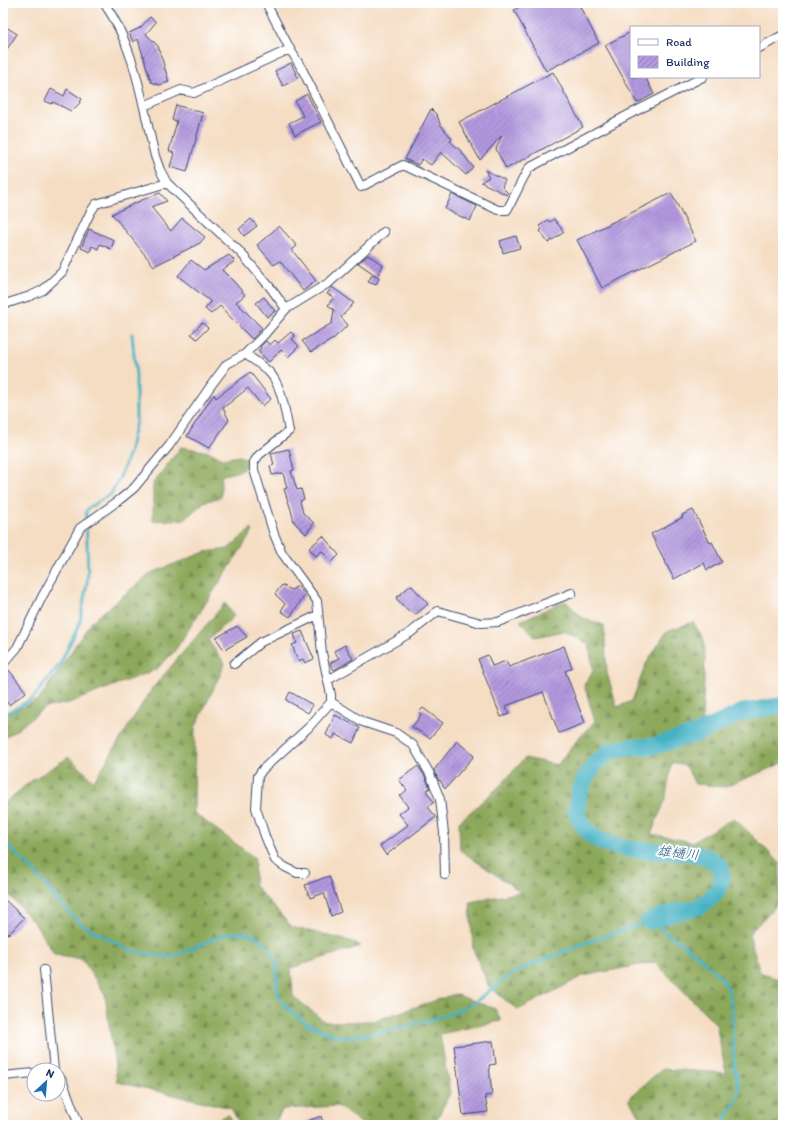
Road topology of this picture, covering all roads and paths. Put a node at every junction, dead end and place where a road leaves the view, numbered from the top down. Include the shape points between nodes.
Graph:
1 (104, 3) edge
2 (266, 3) edge
3 (783, 35) edge
4 (760, 47) edge
5 (290, 49) junction
6 (701, 78) edge
7 (144, 106) junction
8 (167, 183) junction
9 (384, 232) dead end
10 (3, 303) edge
11 (286, 309) junction
12 (245, 354) junction
13 (572, 593) dead end
14 (318, 615) junction
15 (3, 664) edge
16 (234, 664) dead end
17 (328, 680) junction
18 (331, 702) junction
19 (305, 873) dead end
20 (445, 875) dead end
21 (44, 970) dead end
22 (53, 1062) edge
23 (26, 1074) edge
24 (3, 1076) edge
25 (66, 1091) edge
26 (79, 1125) edge

1 - 7 street via 122,36 134,67
2 - 5 street
3 - 4 street
5 - 6 street via 361,187 403,165 498,210 507,210 529,168
5 - 7 street via 194,93 181,90
7 - 8 street via 155,156
8 - 10 street via 96,204 62,272 43,290
8 - 11 street via 240,252
9 - 11 street via 330,282
11 - 12 street
12 - 14 street via 269,372 278,383 288,431 259,456 254,462 254,470 282,553 317,601
12 - 15 street via 227,364 169,446 134,488 80,528 17,648
13 - 17 street via 498,622 481,623 438,610 410,633
14 - 16 street via 261,642
14 - 17 street
17 - 18 street
18 - 19 street via 258,776 256,808 275,860 296,873
18 - 20 street via 363,722 396,733 413,745 430,774 440,799
21 - 22 street
23 - 24 street
25 - 26 street

